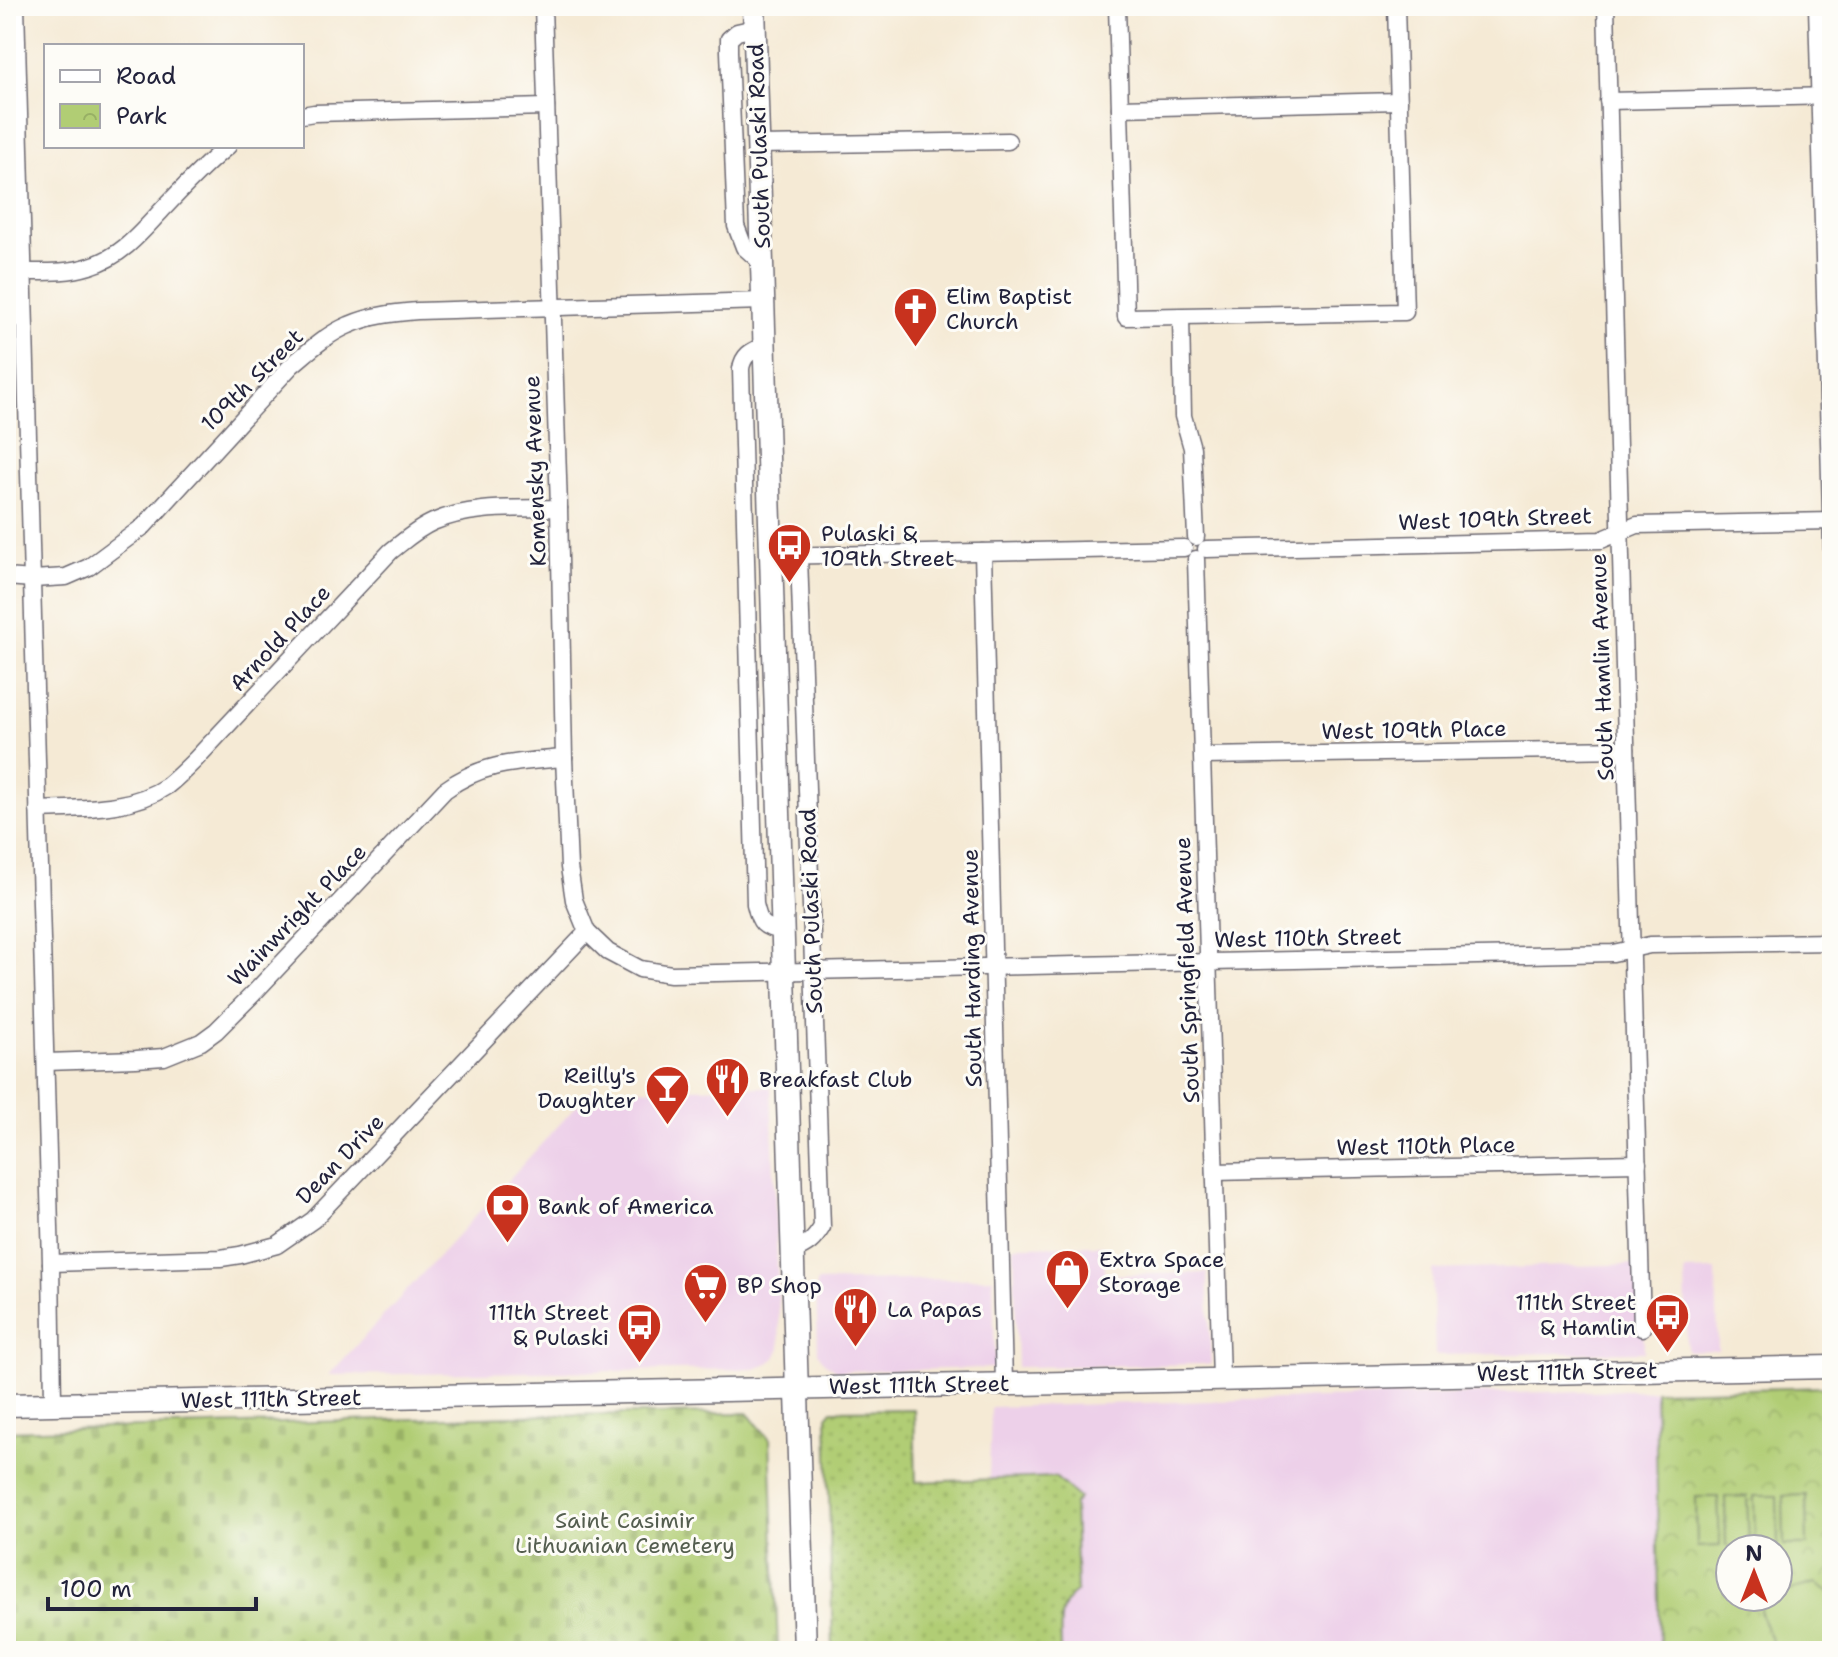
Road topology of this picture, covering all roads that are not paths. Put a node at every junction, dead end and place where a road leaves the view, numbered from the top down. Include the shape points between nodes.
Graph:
1 (16, 6) edge
2 (543, 6) edge
3 (1117, 6) edge
4 (1396, 6) edge
5 (1606, 6) edge
6 (1817, 6) edge
7 (755, 17) edge
8 (1826, 96) edge
9 (1399, 101) junction
10 (1608, 101) junction
11 (546, 107) junction
12 (1120, 108) junction
13 (304, 115) edge
14 (1008, 141) dead end
15 (759, 145) junction
16 (225, 148) edge
17 (763, 264) junction
18 (23, 272) junction
19 (764, 301) junction
20 (553, 306) junction
21 (1181, 317) junction
22 (765, 345) junction
23 (559, 508) junction
24 (1832, 521) edge
25 (1620, 532) junction
26 (1195, 548) junction
27 (1832, 549) edge
28 (983, 552) junction
29 (772, 556) junction
30 (799, 556) junction
31 (6, 577) edge
32 (33, 579) junction
33 (1626, 749) junction
34 (1203, 756) junction
35 (564, 758) junction
36 (38, 810) junction
37 (587, 932) junction
38 (783, 932) junction
39 (1832, 942) edge
40 (1632, 950) junction
41 (1209, 963) junction
42 (994, 968) junction
43 (814, 972) junction
44 (785, 973) junction
45 (46, 1062) junction
46 (1638, 1163) junction
47 (1215, 1172) junction
48 (793, 1251) junction
49 (51, 1263) junction
50 (1642, 1328) dead end
51 (1832, 1367) edge
52 (1221, 1379) junction
53 (1004, 1383) junction
54 (798, 1388) junction
55 (53, 1403) junction
56 (6, 1405) edge
57 (805, 1651) edge

1 - 18 street
2 - 11 street, Komensky Avenue
3 - 12 street
4 - 9 street
5 - 10 street, South Hamlin Avenue
6 - 8 street
7 - 15 main road, South Pulaski Road
7 - 17 street, South Pulaski Road via 729,39 729,51 736,226 744,247
8 - 10 street
8 - 24 street
9 - 12 street
9 - 21 street via 1405,312
10 - 25 street, South Hamlin Avenue
11 - 13 street
11 - 20 street, Komensky Avenue
12 - 21 street via 1126,317
14 - 15 street
15 - 17 main road, South Pulaski Road
16 - 18 street via 111,258 73,270
17 - 19 main road, South Pulaski Road
18 - 32 street
19 - 20 street, 109th Street
19 - 22 main road, South Pulaski Road
20 - 23 street, Komensky Avenue
20 - 32 street, 109th Street via 418,311 348,325 291,366 144,526 89,567 66,577
21 - 26 street, South Springfield Avenue
22 - 29 main road, South Pulaski Road
22 - 38 street, South Pulaski Road via 749,352 741,369 755,888 763,926
23 - 35 street, Komensky Avenue
23 - 36 street, Arnold Place via 485,509 433,522 391,551 167,785 113,806
24 - 25 street, West 109th Street via 1637,525
24 - 27 street
25 - 26 street, West 109th Street via 1601,540
25 - 33 street, South Hamlin Avenue
26 - 28 street, West 109th Street
26 - 34 street, South Springfield Avenue
28 - 30 street, West 109th Street
28 - 42 street, South Harding Avenue
29 - 30 street, West 109th Street
29 - 38 main road, South Pulaski Road
30 - 43 street, South Pulaski Road
31 - 32 street, 109th Street
32 - 36 street
33 - 34 street, West 109th Place
33 - 40 street, South Hamlin Avenue
34 - 41 street, South Springfield Avenue
35 - 37 street, Komensky Avenue via 569,867
35 - 45 street, Wainwright Place via 501,763 445,790 201,1042 164,1057
36 - 45 street
37 - 44 street, West 110th Street via 608,952 640,969 671,974
37 - 49 street, Dean Drive via 313,1220 277,1245 221,1258
38 - 44 main road, South Pulaski Road
39 - 40 street, West 110th Street via 1650,945
40 - 41 street, West 110th Street
40 - 46 street, South Hamlin Avenue
41 - 42 street, West 110th Street
41 - 47 street, South Springfield Avenue
42 - 43 street, West 110th Street
42 - 53 street, South Harding Avenue
43 - 44 street, West 110th Street
43 - 48 street, South Pulaski Road via 822,1227 806,1247
44 - 48 main road, South Pulaski Road
45 - 49 street
46 - 47 street, West 110th Place
46 - 50 street, South Hamlin Avenue
47 - 52 street, South Springfield Avenue
48 - 54 main road, South Pulaski Road
49 - 55 street
51 - 52 main road, West 111th Street
52 - 53 main road, West 111th Street
53 - 54 main road, West 111th Street
54 - 55 main road, West 111th Street
54 - 57 main road, South Pulaski Road
55 - 56 main road, West 111th Street

